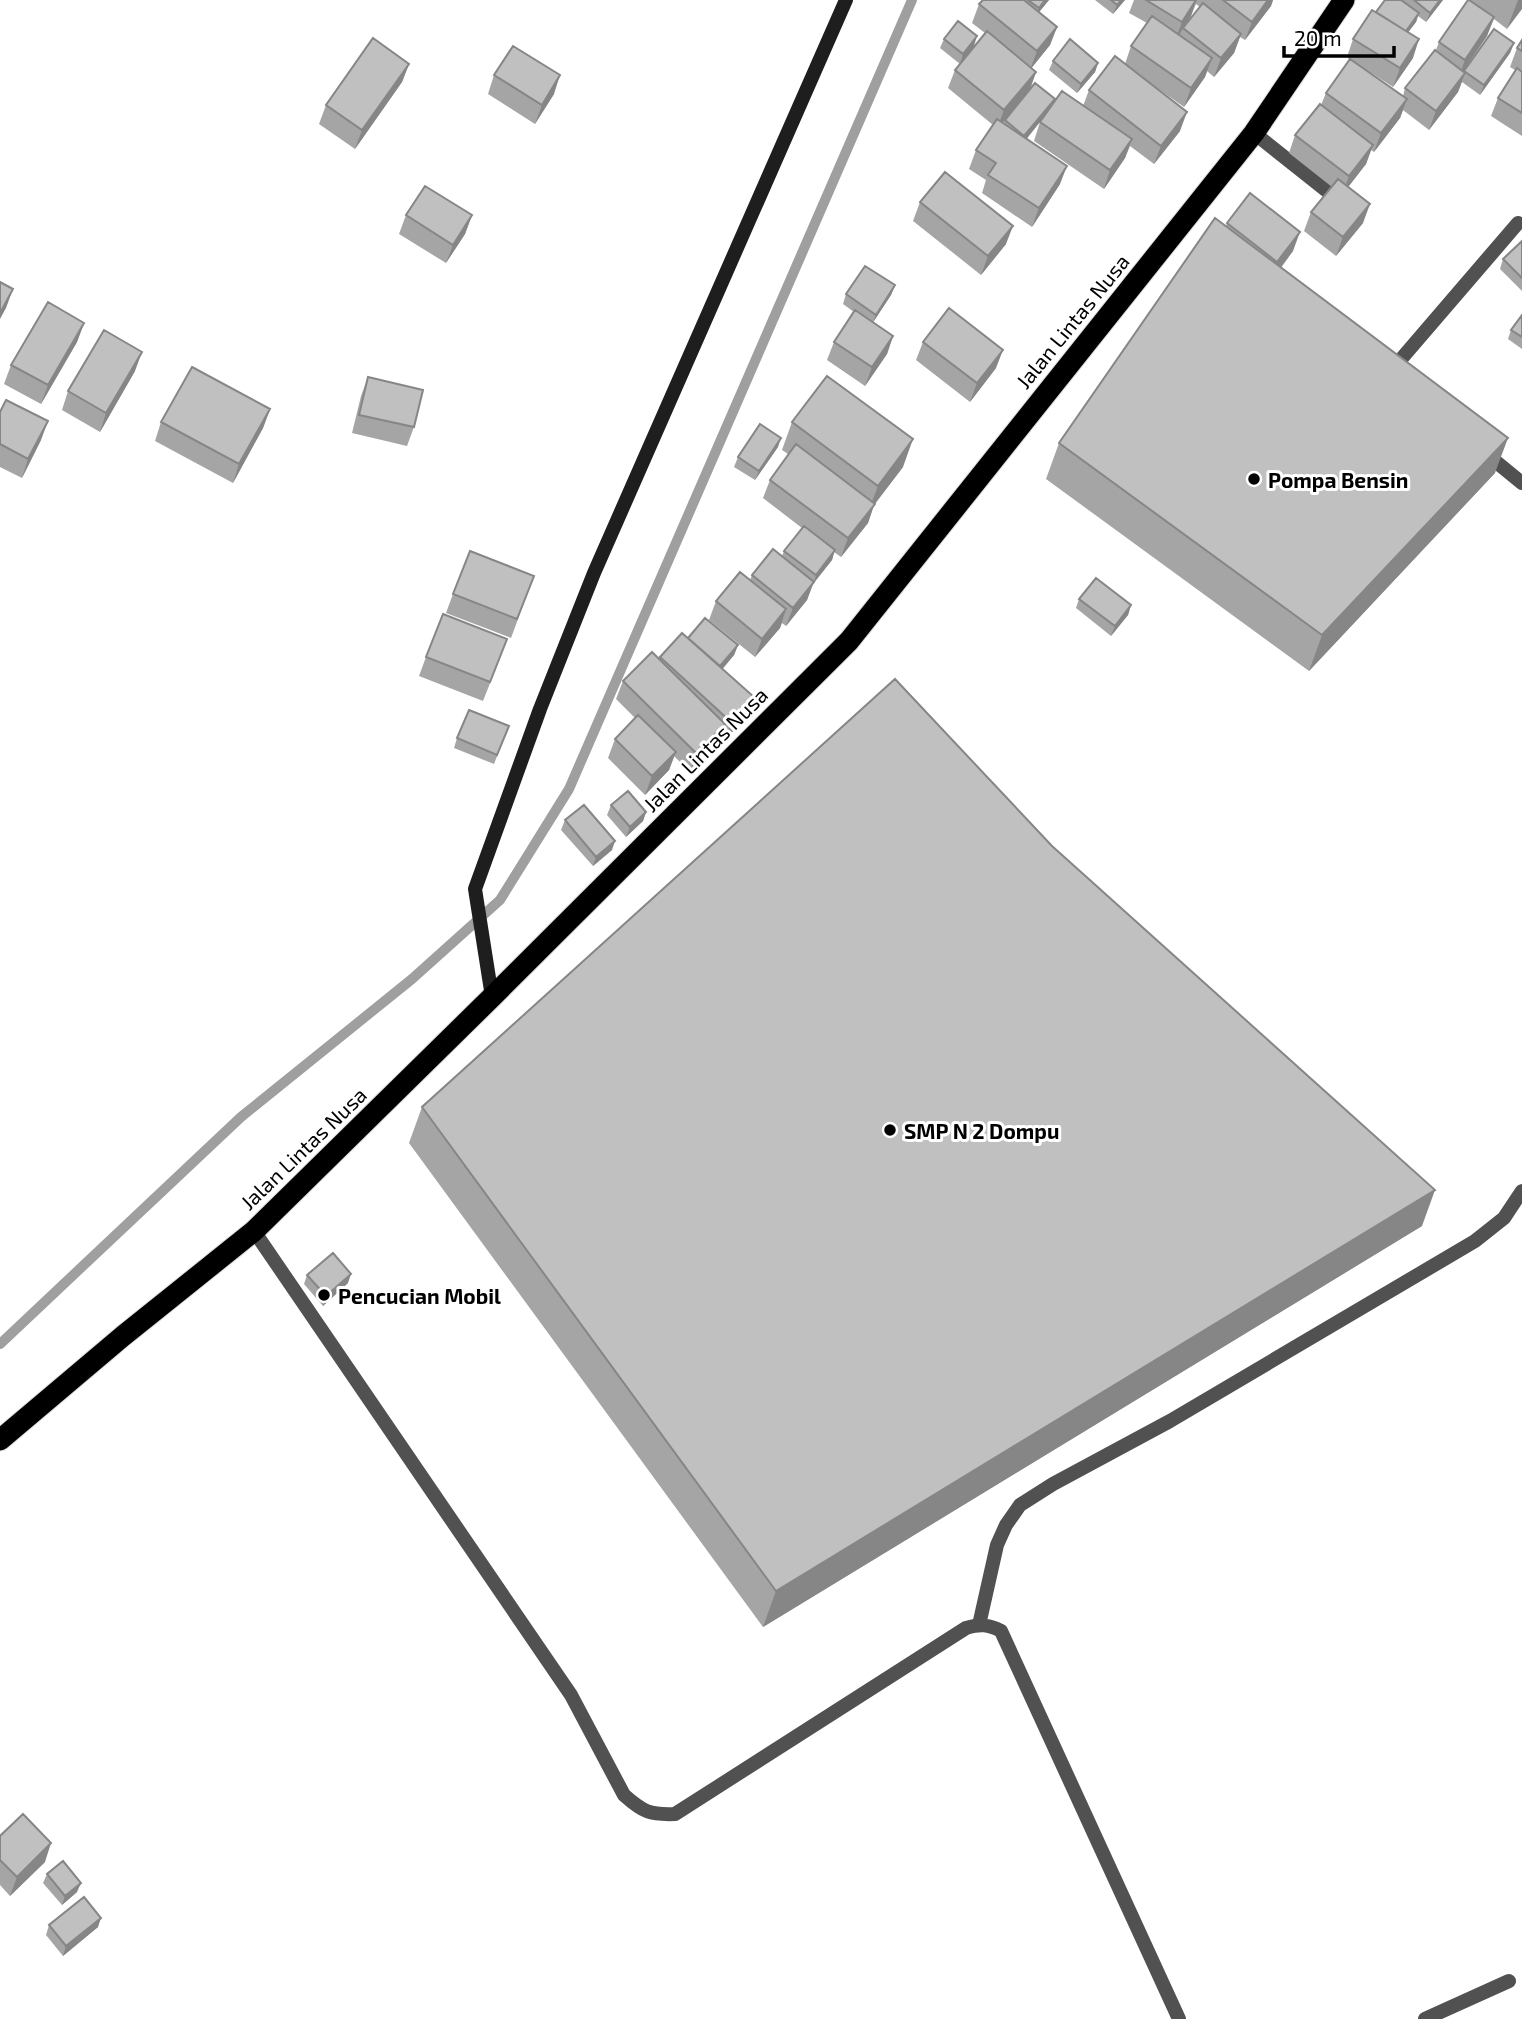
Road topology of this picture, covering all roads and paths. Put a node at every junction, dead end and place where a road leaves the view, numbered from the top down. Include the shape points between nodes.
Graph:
1 (846, 0) edge
2 (1344, 0) edge
3 (1254, 133) junction
4 (1327, 191) edge
5 (1521, 222) edge
6 (1397, 383) edge
7 (1470, 441) edge
8 (1522, 483) edge
9 (492, 997) junction
10 (1522, 1191) edge
11 (254, 1231) junction
12 (0, 1440) edge
13 (978, 1625) junction
14 (1509, 1981) dead end
15 (1179, 2019) edge
16 (1425, 2019) edge

1 - 9 street via 589,585 475,889
2 - 3 highway, Jalan Lintas Nusa
3 - 4 street
3 - 9 highway, Jalan Lintas Nusa via 849,641
5 - 6 street via 1396,365
7 - 8 street
9 - 11 highway, Jalan Lintas Nusa
10 - 13 street via 1504,1218 1475,1241 1020,1505 997,1545
11 - 12 highway, Jalan Lintas Nusa
11 - 13 street via 571,1695 624,1795 638,1807 656,1815 675,1814 966,1628
13 - 15 street via 1001,1631
14 - 16 street

